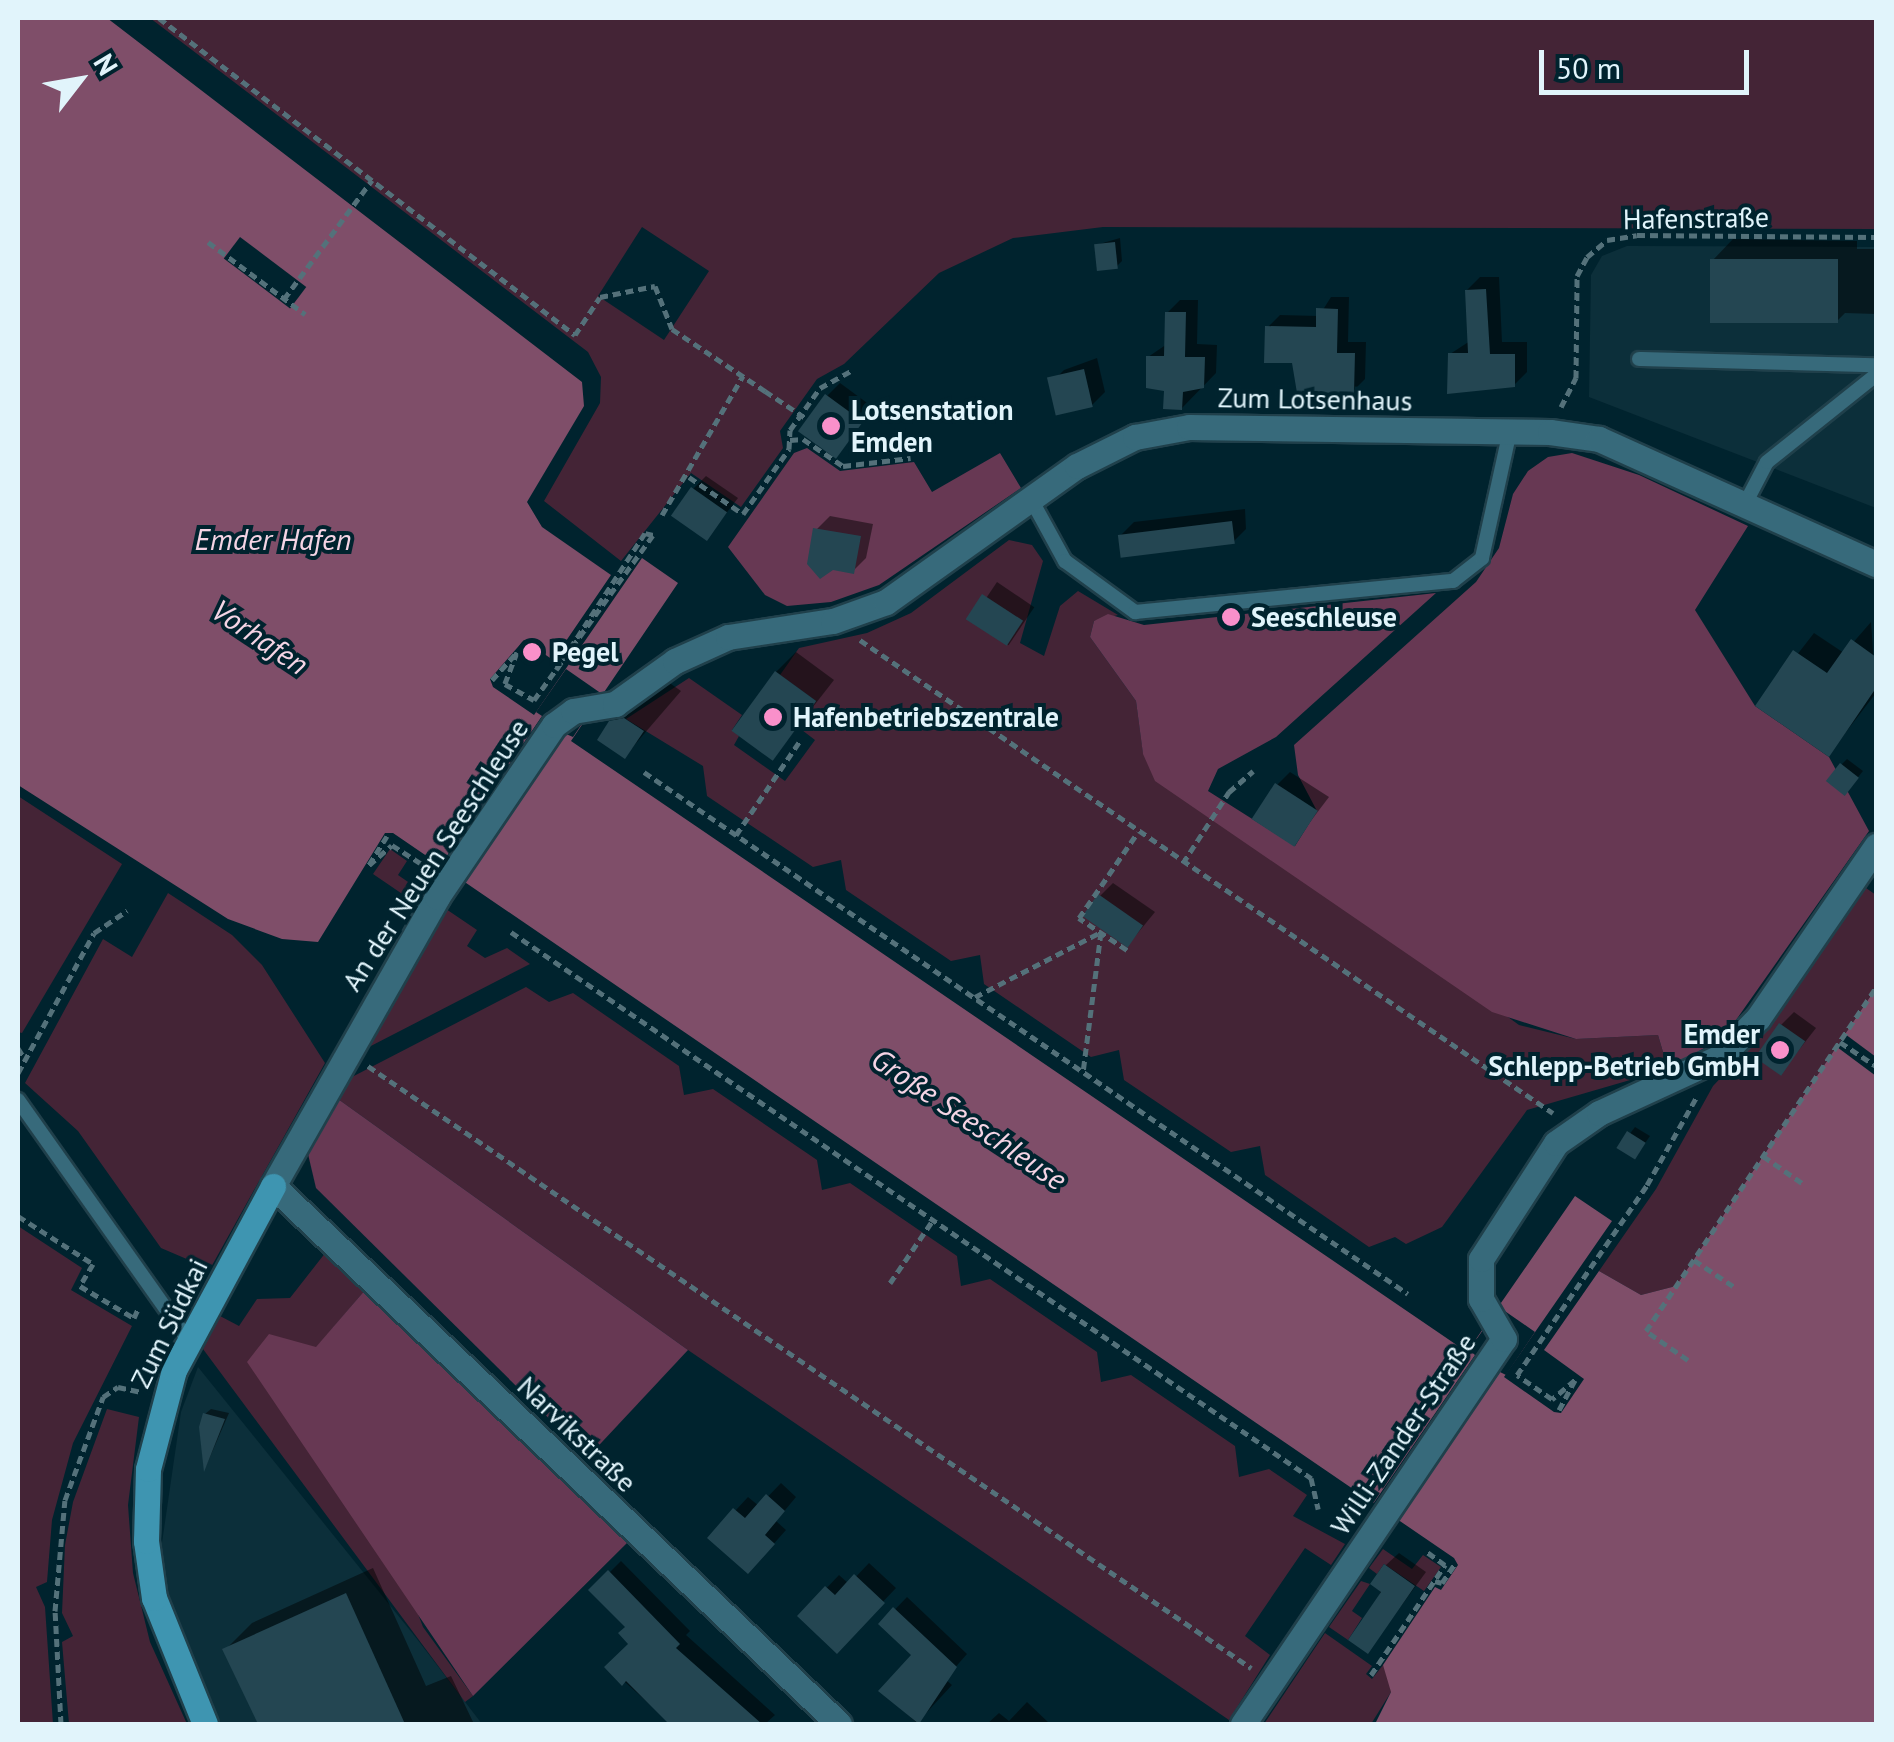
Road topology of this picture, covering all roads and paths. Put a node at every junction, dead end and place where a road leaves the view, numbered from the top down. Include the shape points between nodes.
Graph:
1 (159, 18) edge
2 (372, 180) junction
3 (1876, 237) edge
4 (208, 242) dead end
5 (284, 298) junction
6 (304, 314) dead end
7 (1639, 358) dead end
8 (1876, 365) edge
9 (852, 370) dead end
10 (1876, 375) edge
11 (743, 376) junction
12 (807, 419) dead end
13 (1510, 431) junction
14 (1550, 432) junction
15 (790, 440) junction
16 (911, 458) dead end
17 (688, 477) junction
18 (1031, 499) junction
19 (1745, 504) junction
20 (662, 516) dead end
21 (1876, 564) edge
22 (833, 621) junction
23 (781, 627) joint
24 (556, 670) junction
25 (492, 680) dead end
26 (800, 741) dead end
27 (1252, 771) dead end
28 (644, 772) dead end
29 (1138, 832) junction
30 (736, 835) junction
31 (386, 836) dead end
32 (1876, 846) edge
33 (410, 856) dead end
34 (1182, 863) junction
35 (126, 911) dead end
36 (511, 932) dead end
37 (1100, 932) junction
38 (1127, 950) dead end
39 (1876, 988) edge
40 (974, 997) junction
41 (1840, 1042) dead end
42 (18, 1048) edge
43 (1720, 1056) junction
44 (26, 1059) junction
45 (361, 1062) dead end
46 (1876, 1066) edge
47 (1083, 1072) junction
48 (18, 1073) edge
49 (18, 1100) edge
50 (1553, 1113) dead end
51 (1763, 1156) dead end
52 (1805, 1185) dead end
53 (273, 1186) junction
54 (18, 1216) edge
55 (933, 1220) junction
56 (1694, 1260) dead end
57 (890, 1284) dead end
58 (1736, 1288) dead end
59 (1408, 1294) dead end
60 (126, 1314) dead end
61 (188, 1340) junction
62 (1688, 1360) dead end
63 (162, 1401) junction
64 (1559, 1410) dead end
65 (1318, 1509) dead end
66 (1426, 1550) dead end
67 (1454, 1565) dead end
68 (1435, 1581) junction
69 (1371, 1675) dead end
70 (1270, 1681) junction
71 (61, 1724) edge
72 (205, 1724) edge
73 (839, 1724) edge
74 (1243, 1724) edge

1 - 2 path
2 - 5 path
2 - 11 path via 575,335 600,297 655,286 672,329
3 - 14 path, Hafenstraße via 1637,234 1608,240 1587,256 1578,276 1576,378
4 - 5 path
5 - 6 path
7 - 8 lane
9 - 15 path via 820,388
10 - 19 lane via 1767,462
11 - 12 path, bridge
11 - 17 path
13 - 14 street, Zum Lotsenhaus
13 - 18 street, Zum Lotsenhaus via 1189,427 1134,437
13 - 18 lane via 1482,558 1454,582 1135,612 1065,561
14 - 19 street, Zum Lotsenhaus via 1599,439
15 - 16 path via 802,439 843,466
15 - 17 path via 743,514
17 - 20 path
18 - 22 street, Zum Lotsenhaus via 900,594
19 - 21 street, Zum Lotsenhaus
22 - 23 street, Zum Lotsenhaus
22 - 29 path
23 - 53 street, An der Neuen Seeschleuse via 705,646 601,707 572,711 554,725 450,877
24 - 24 path via 653,536 647,531
24 - 25 path via 534,700 505,679 519,658 514,652
26 - 30 path
27 - 34 path via 1229,792
28 - 30 path
29 - 34 path
29 - 37 path via 1079,918
30 - 40 path
31 - 33 path via 370,866 389,845
32 - 43 street, Willi-Zander-Straße via 1758,1018
34 - 50 path
35 - 44 path via 94,933
36 - 55 path
37 - 38 path
37 - 40 path
37 - 47 path
39 - 62 path via 1646,1332
40 - 47 path
41 - 46 path
42 - 44 path
43 - 64 path via 1648,1185 1517,1375 1552,1398 1574,1380
43 - 70 street, Willi-Zander-Straße via 1599,1113 1556,1144 1480,1258 1481,1299 1504,1339
44 - 48 path
45 - 70 path
47 - 59 path
49 - 61 lane
51 - 52 path
53 - 61 street, Zum Südkai
53 - 73 street, Narvikstraße
54 - 60 path via 93,1264 80,1286
55 - 57 path
55 - 65 path via 1311,1478
56 - 58 path
61 - 63 street, Zum Südkai
63 - 71 path via 125,1387 108,1392 70,1482 55,1590
63 - 72 street, Zum Südkai via 147,1480 149,1569 165,1638
66 - 68 path via 1446,1564
67 - 68 path via 1442,1583
68 - 69 path
70 - 74 street, Willi-Zander-Straße

